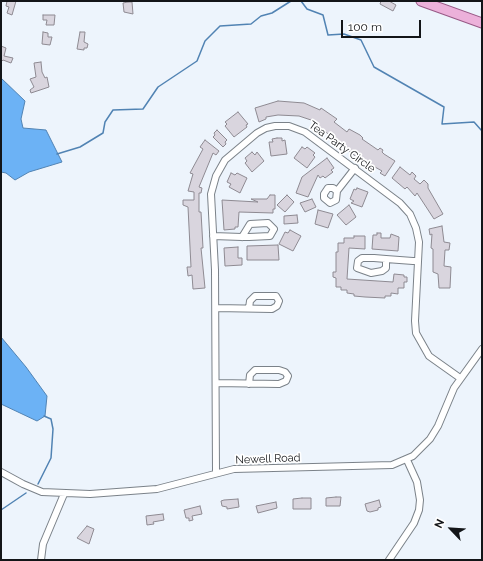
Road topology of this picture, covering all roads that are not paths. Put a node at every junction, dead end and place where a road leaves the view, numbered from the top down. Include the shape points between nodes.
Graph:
1 (421, 1) edge
2 (482, 23) edge
3 (355, 168) junction
4 (337, 191) dead end
5 (213, 236) junction
6 (242, 237) junction
7 (386, 259) junction
8 (418, 262) junction
9 (216, 308) junction
10 (249, 308) dead end
11 (482, 349) edge
12 (460, 378) junction
13 (216, 383) junction
14 (249, 384) junction
15 (407, 460) junction
16 (1, 472) edge
17 (216, 473) junction
18 (64, 494) junction
19 (41, 560) edge
20 (389, 560) edge

1 - 2 main road
3 - 4 street
3 - 5 street, Tea Party Circle via 313,136 298,128 280,126 261,130 229,157 216,176 211,199
3 - 8 street, Tea Party Circle via 400,203 410,214 419,238
5 - 6 street
5 - 9 street, Tea Party Circle
6 - 6 street via 270,236 274,229 268,223 250,224
7 - 7 street via 362,258 358,261 358,268 371,273 382,272 386,268
7 - 8 street
8 - 12 street, Tea Party Circle via 415,321 418,339 429,356
9 - 10 street
9 - 13 street, Tea Party Circle
11 - 12 street, Newell Road
12 - 15 street, Newell Road via 435,432 425,446
13 - 14 street
13 - 17 street, Tea Party Circle
14 - 14 street via 279,384 286,382 288,376 279,370 255,370 250,375
15 - 17 street, Newell Road via 379,467 234,469
15 - 20 street via 418,486 419,510 414,523
16 - 18 street, Newell Road via 38,491
17 - 18 street, Newell Road via 157,490
18 - 19 street via 45,539

